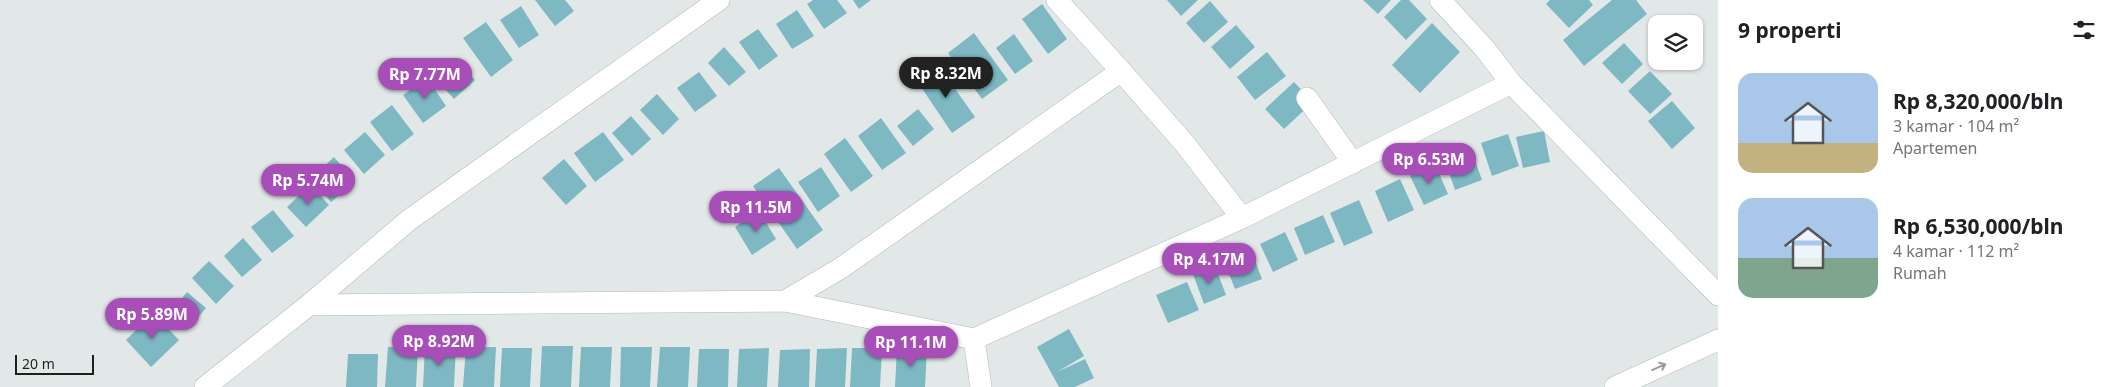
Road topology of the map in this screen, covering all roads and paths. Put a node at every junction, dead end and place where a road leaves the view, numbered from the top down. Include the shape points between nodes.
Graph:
1 (719, 0) edge
2 (1057, 0) edge
3 (1440, 0) edge
4 (1121, 71) junction
5 (1511, 83) junction
6 (1307, 98) dead end
7 (1353, 163) junction
8 (1242, 218) junction
9 (1718, 295) edge
10 (785, 301) junction
11 (308, 305) junction
12 (974, 340) junction
13 (1718, 340) edge
14 (205, 387) edge
15 (981, 387) edge
16 (1615, 387) edge

1 - 11 street via 409,220
2 - 4 street
3 - 5 street
4 - 8 street
4 - 10 street via 841,268
5 - 7 street
5 - 9 street
6 - 7 street
7 - 8 street
8 - 12 street
10 - 11 street
10 - 12 street
11 - 14 street
12 - 15 street
16 -> 13 street

